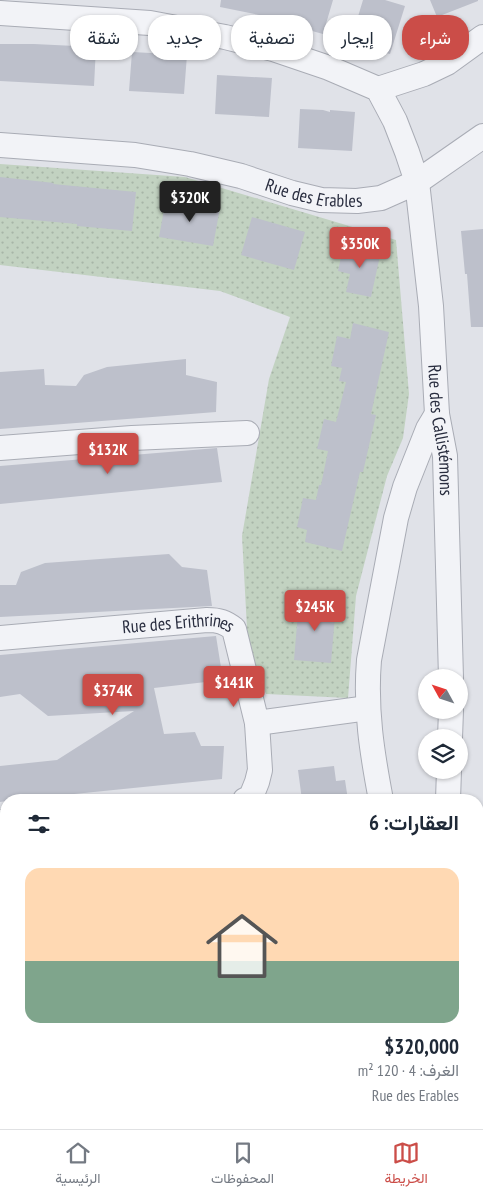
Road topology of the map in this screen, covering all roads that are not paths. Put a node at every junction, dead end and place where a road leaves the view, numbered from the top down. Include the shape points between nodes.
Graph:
1 (0, 13) edge
2 (483, 38) edge
3 (378, 89) junction
4 (483, 136) edge
5 (0, 145) edge
6 (417, 182) junction
7 (437, 414) junction
8 (248, 433) dead end
9 (0, 448) edge
10 (0, 638) edge
11 (451, 669) edge
12 (368, 708) junction
13 (257, 722) junction
14 (449, 779) edge
15 (252, 794) edge
16 (380, 794) edge
17 (448, 794) edge

1 - 3 street via 150,23 225,37 329,68
2 - 3 street via 447,64
3 - 6 street, Rue des Callistémons via 395,121
4 - 6 street
5 - 6 street, Rue des Erables via 135,155 190,164 321,200 381,198
6 - 7 street, Rue des Callistémons via 431,306
7 - 11 street, Rue des Callistémons via 444,456
7 - 12 street via 424,438 396,518 369,660
8 - 9 street
10 - 13 street, Rue des Erithrines via 218,620 234,629
12 - 13 street
12 - 16 street
13 - 15 street, Rue des Erithrines via 260,770
14 - 17 street

